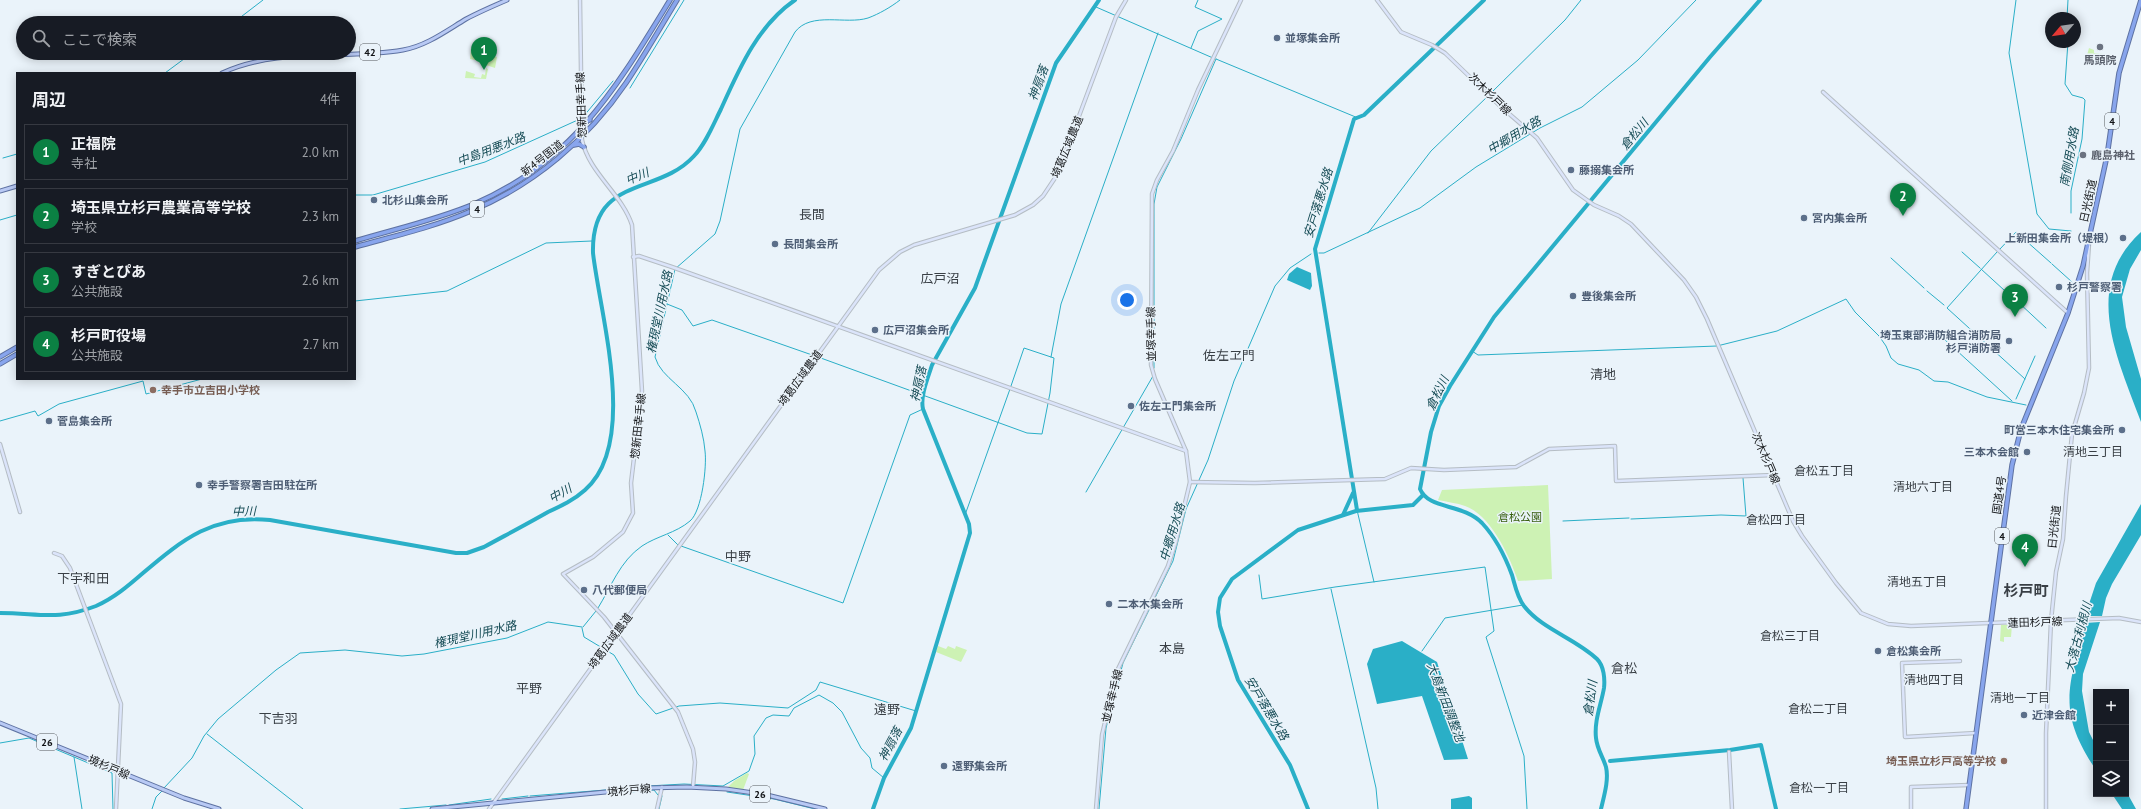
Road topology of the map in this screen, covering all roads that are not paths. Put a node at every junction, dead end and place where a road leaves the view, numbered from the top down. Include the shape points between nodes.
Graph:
1 (507, 0) edge
2 (580, 0) edge
3 (670, 0) edge
4 (677, 0) edge
5 (1126, 0) edge
6 (1241, 0) edge
7 (1377, 0) edge
8 (2141, 0) edge
9 (356, 53) edge
10 (266, 60) edge
11 (225, 72) edge
12 (1823, 92) dead end
13 (580, 115) junction
14 (590, 120) junction
15 (581, 129) junction
16 (582, 137) junction
17 (573, 145) junction
18 (584, 147) junction
19 (16, 186) edge
20 (0, 191) edge
21 (356, 241) edge
22 (2089, 243) junction
23 (356, 247) edge
24 (633, 257) junction
25 (2083, 266) junction
26 (2081, 273) junction
27 (2087, 273) junction
28 (2068, 312) junction
29 (837, 327) junction
30 (16, 348) edge
31 (16, 355) edge
32 (0, 357) edge
33 (0, 364) edge
34 (0, 444) edge
35 (1186, 451) junction
36 (1774, 475) junction
37 (1190, 482) junction
38 (20, 512) dead end
39 (54, 553) dead end
40 (2051, 621) junction
41 (2141, 622) edge
42 (1991, 624) junction
43 (616, 632) junction
44 (1960, 661) dead end
45 (0, 723) edge
46 (1976, 733) junction
47 (1730, 752) dead end
48 (118, 771) junction
49 (1969, 785) junction
50 (662, 787) junction
51 (693, 787) junction
52 (493, 803) junction
53 (116, 809) edge
54 (219, 809) edge
55 (432, 809) edge
56 (489, 809) edge
57 (657, 809) edge
58 (825, 809) edge
59 (1096, 809) edge
60 (1732, 809) edge
61 (1911, 809) edge
62 (1966, 809) edge
63 (2046, 809) edge

1 - 9 main road, 42 via 477,13 428,42 406,50
2 - 13 main road, 惣新田幸手線
3 - 14 highway, 新4号国道 / 4 via 621,80
4 - 16 highway, 新4号国道 / 4 via 626,83
5 - 29 main road, 埼葛広域農道 via 1116,17 1057,175 1043,196 1015,215 927,240 900,252 876,274
6 - 35 main road, 並塚幸手線 via 1152,194 1151,365
7 - 36 main road, 次木杉戸線 via 1401,32 1437,48 1537,138 1568,185 1584,199 1631,224 1684,280 1702,308
8 - 22 highway, 日光街道 / 4 via 2119,73 2109,149
10 - 11 main road, 42
12 - 28 main road
13 - 14 highway via 584,120
13 - 15 main road, 惣新田幸手線
14 - 15 highway, 新4号国道 / 4
15 - 16 main road, 惣新田幸手線
15 - 21 highway, 新4号国道 / 4 via 541,164 491,195 444,215
16 - 17 highway, 新4号国道 / 4
16 - 18 main road, 惣新田幸手線
17 - 18 highway via 579,144
17 - 23 highway, 新4号国道 / 4 via 536,175 482,207
18 - 24 main road, 惣新田幸手線 via 632,225
19 - 20 main road
22 - 25 highway, 日光街道 / 4
22 - 27 main road, 日光街道
24 - 29 main road via 639,256 660,263
24 - 43 main road, 惣新田幸手線 via 641,346 642,391 631,483 633,513 622,532 593,557 563,574
25 - 26 highway, 国道4号 / 4
25 - 27 main road
26 - 27 main road
26 - 28 highway, 国道4号 / 4
27 - 40 main road, 日光街道 via 2089,368 2073,432 2063,539 2056,572
28 - 42 highway, 国道4号 / 4 via 2017,444 2010,478
29 - 35 main road
29 - 43 main road, 埼葛広域農道
30 - 32 highway
31 - 33 highway
34 - 38 main road
35 - 37 main road, 並塚幸手線
36 - 37 main road via 1616,481 1615,446 1549,449 1516,467 1444,470 1411,468 1385,479
36 - 42 main road, 次木杉戸線 via 1802,536 1852,603 1864,615 1894,625
37 - 59 main road, 並塚幸手線 via 1168,566 1117,671 1102,735
39 - 48 main road via 62,556 68,564 121,704
40 - 41 main road, 蓮田杉戸線 via 2119,618
40 - 42 main road, 蓮田杉戸線
40 - 63 main road, 日光街道 via 2046,733
42 - 46 highway, 国道4号 / 4
43 - 51 main road, 惣新田幸手線 via 682,718 694,755
43 - 52 main road, 埼葛広域農道
44 - 46 main road via 1902,663 1905,737
45 - 48 main road, 境杉戸線 / 26
46 - 49 highway, 国道4号 / 4
47 - 60 main road
48 - 53 main road
48 - 54 main road, 境杉戸線 / 26 via 184,798
49 - 61 main road via 1911,787
49 - 62 highway, 国道4号 / 4
50 - 51 main road, 境杉戸線 / 26
50 - 52 main road, 境杉戸線 / 26
50 - 57 main road
51 - 58 main road, 境杉戸線 / 26 via 767,795
52 - 55 main road, 境杉戸線 / 26
52 - 56 main road, 埼葛広域農道

